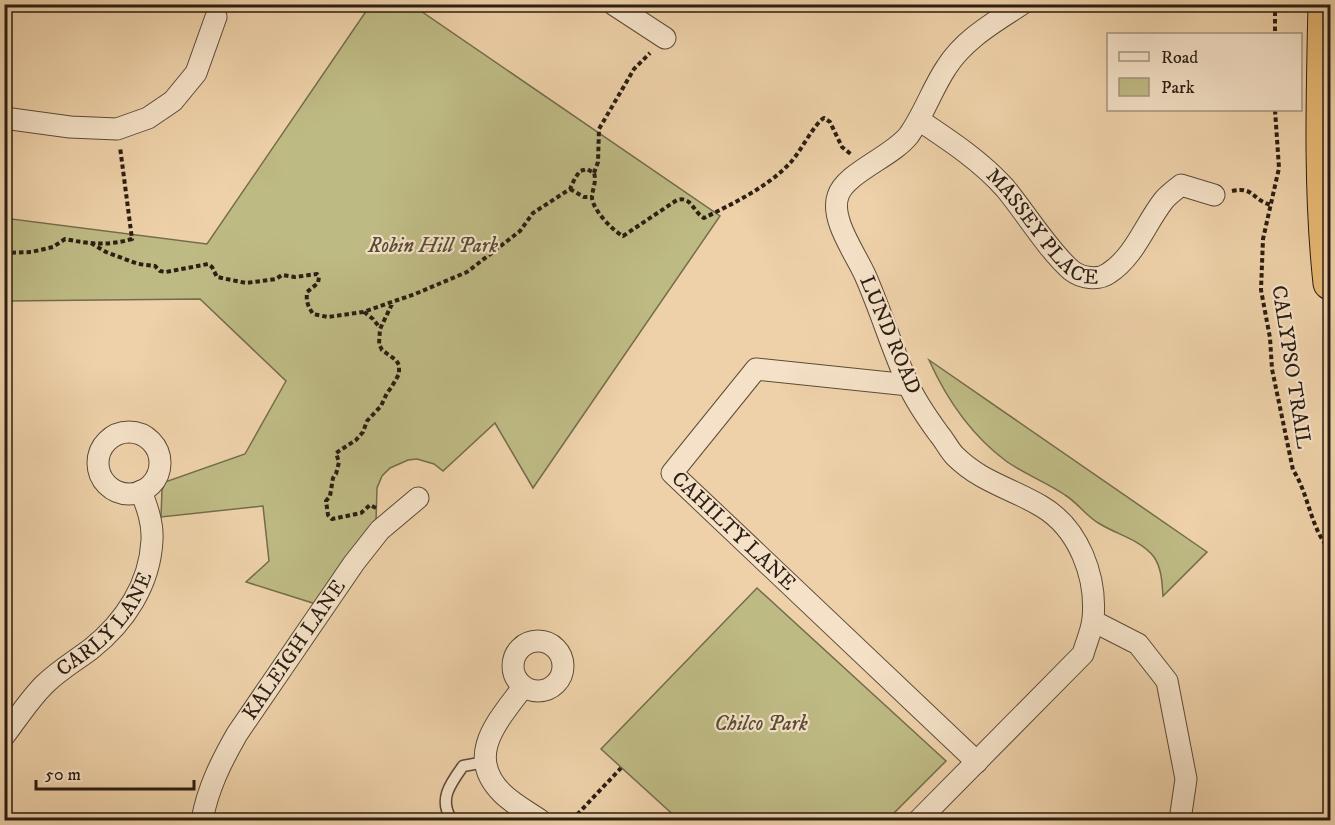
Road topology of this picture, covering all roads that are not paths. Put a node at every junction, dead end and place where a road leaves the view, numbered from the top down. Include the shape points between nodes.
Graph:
1 (613, 4) edge
2 (1022, 4) edge
3 (1325, 4) edge
4 (216, 17) dead end
5 (665, 38) road end
6 (4, 118) edge
7 (919, 120) junction
8 (1214, 195) road end
9 (1330, 283) edge
10 (909, 385) junction
11 (141, 491) dead end
12 (418, 498) dead end
13 (1093, 621) junction
14 (523, 687) dead end
15 (4, 736) edge
16 (485, 762) junction
17 (977, 762) junction
18 (202, 820) edge
19 (452, 820) edge
20 (540, 820) edge
21 (919, 820) edge
22 (1180, 820) edge

1 - 5 street
2 - 7 street, LUND ROAD via 964,45 947,66
3 - 9 highway via 1322,101
4 - 6 street via 196,73 173,101 148,118 117,129
7 - 8 street, MASSEY PLACE via 991,173 1060,258 1072,271 1087,278 1107,275 1117,267 1164,199 1181,185
7 - 10 street, LUND ROAD via 892,152 846,183 835,206 839,224 877,303
10 - 13 street, LUND ROAD via 955,456 983,478 1042,506 1065,526 1084,555 1093,588
10 - 17 street, CAHILTY LANE via 756,369 672,473
11 - 15 street, CARLY LANE via 150,514 152,539 137,595 124,617 106,635 42,687
12 - 18 street, KALEIGH LANE via 380,530 354,563 237,734 207,794
13 - 17 street, LUND ROAD via 1083,654
13 - 22 street via 1138,644 1167,681 1186,779
14 - 16 street via 491,732
16 - 19 lane via 463,766 449,784 445,796
16 - 20 street via 503,794
17 - 21 street, LUND ROAD

